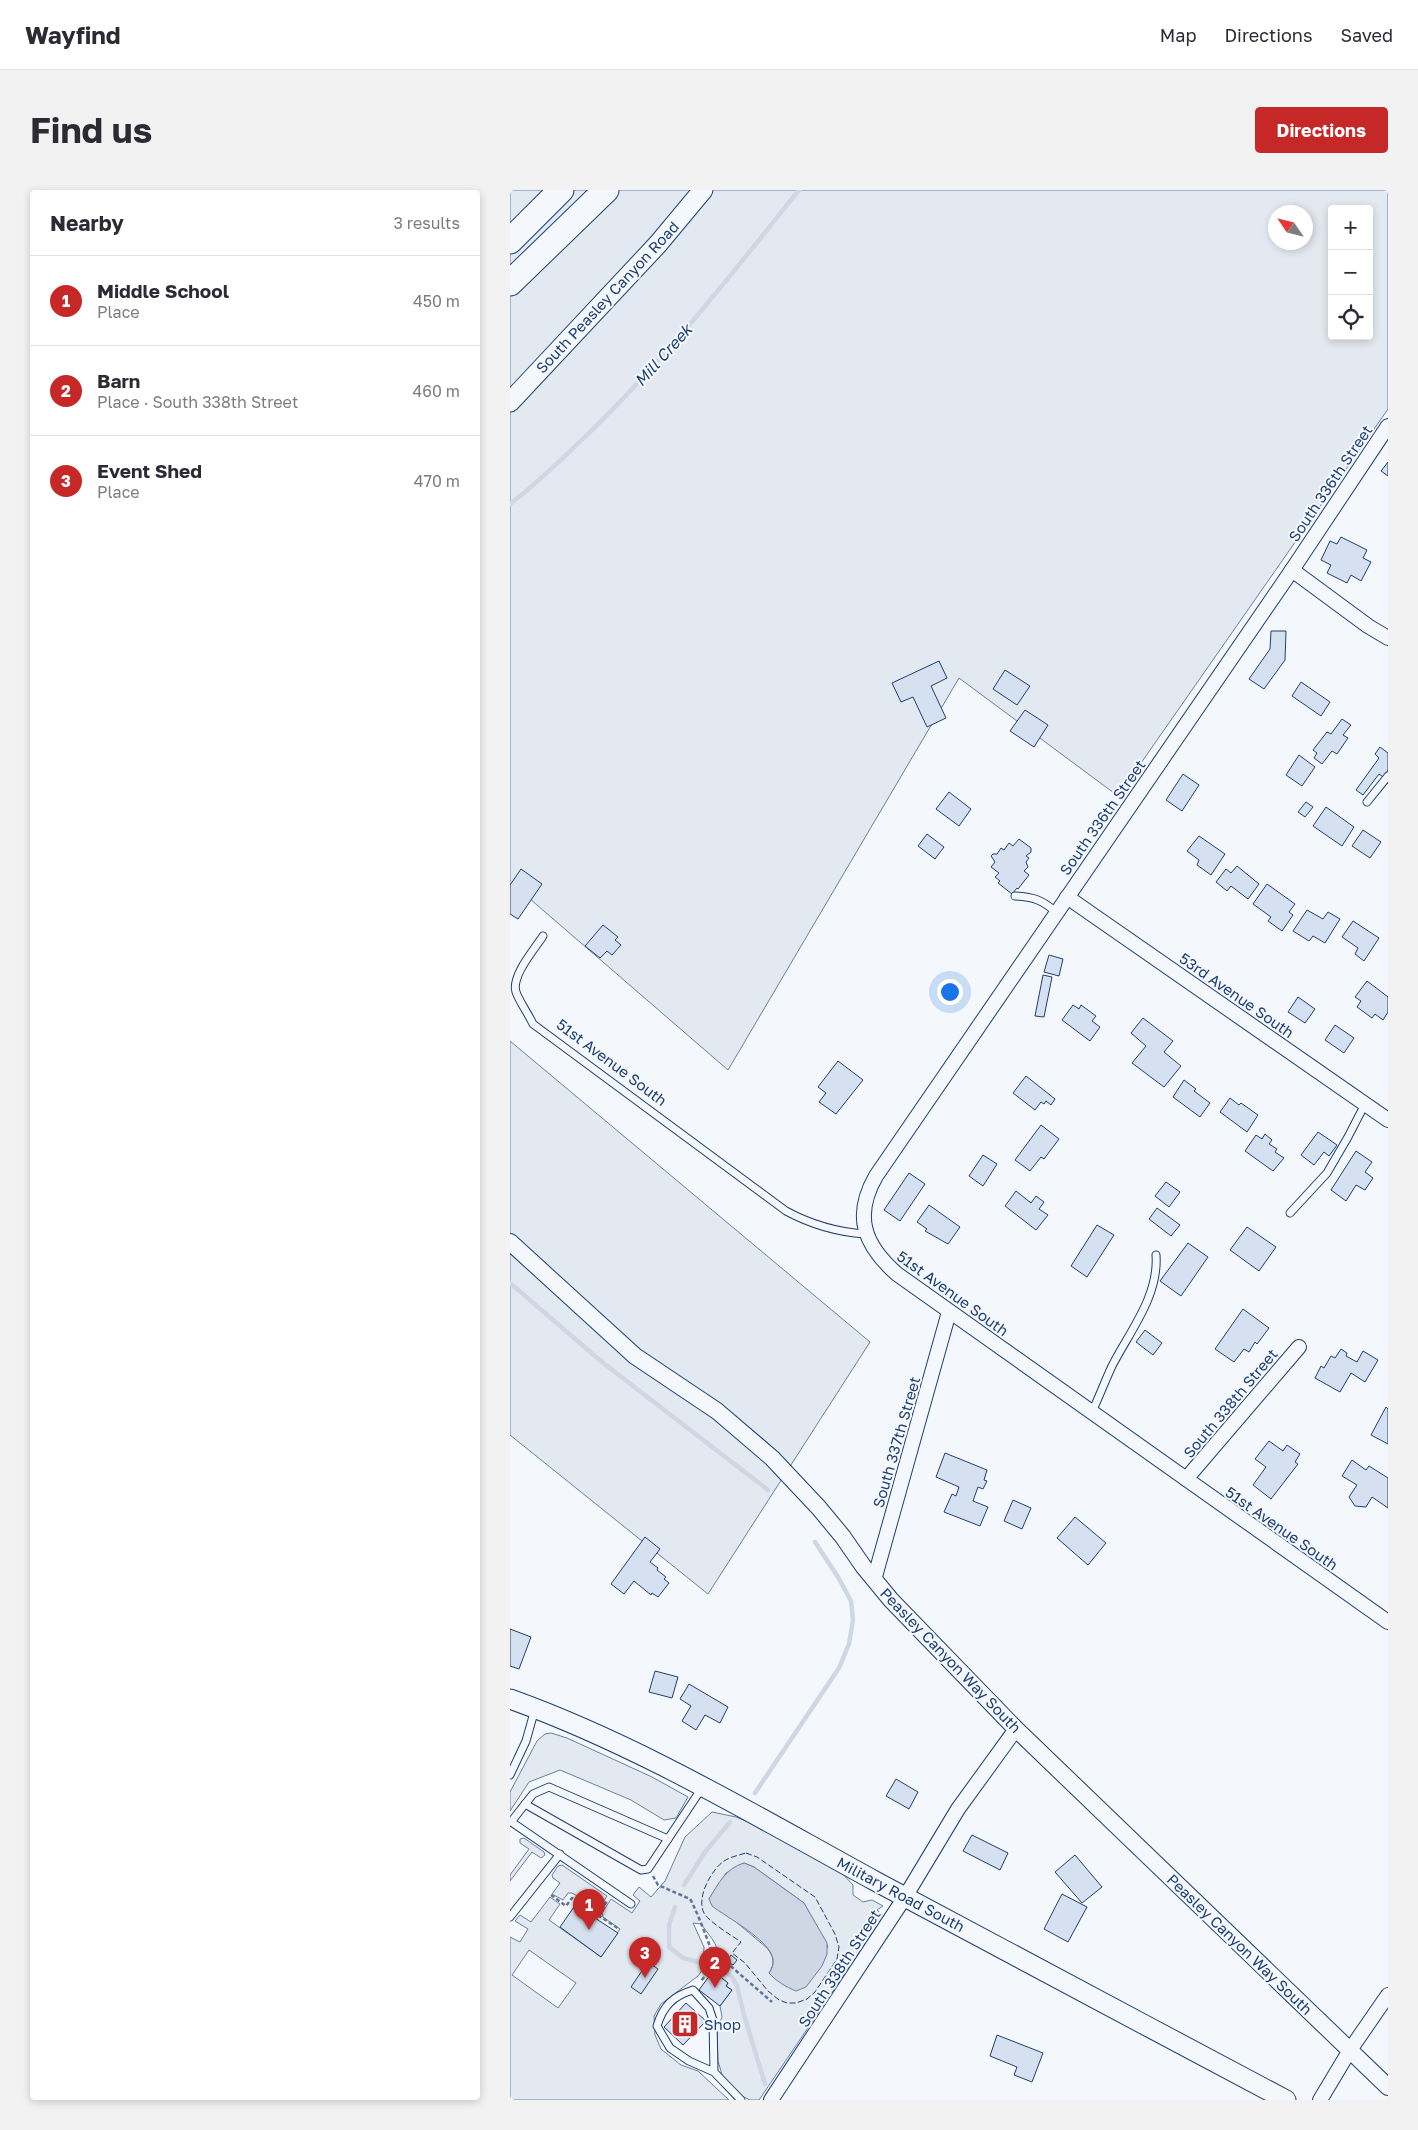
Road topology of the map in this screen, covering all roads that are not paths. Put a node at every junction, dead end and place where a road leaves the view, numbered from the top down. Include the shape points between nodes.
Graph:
1 (562, 190) edge
2 (606, 190) edge
3 (703, 190) edge
4 (510, 241) edge
5 (510, 283) edge
6 (510, 402) edge
7 (1388, 426) edge
8 (1292, 570) junction
9 (1388, 638) edge
10 (1388, 776) edge
11 (1367, 802) dead end
12 (1015, 896) dead end
13 (1066, 897) junction
14 (1056, 912) junction
15 (543, 936) dead end
16 (1365, 1104) junction
17 (1388, 1120) edge
18 (1290, 1213) dead end
19 (865, 1234) junction
20 (510, 1242) edge
21 (1156, 1255) dead end
22 (949, 1312) junction
23 (1299, 1348) dead end
24 (1092, 1413) junction
25 (1186, 1479) junction
26 (874, 1580) junction
27 (1388, 1622) edge
28 (510, 1699) edge
29 (536, 1708) junction
30 (1016, 1729) junction
31 (510, 1775) edge
32 (702, 1787) junction
33 (525, 1804) junction
34 (510, 1822) edge
35 (668, 1839) junction
36 (560, 1854) junction
37 (905, 1897) junction
38 (631, 1904) dead end
39 (510, 1918) edge
40 (1388, 1995) edge
41 (1350, 2050) junction
42 (714, 2072) junction
43 (1388, 2086) edge
44 (740, 2100) edge
45 (771, 2100) edge
46 (1286, 2100) edge
47 (1320, 2100) edge

1 - 4 highway
2 - 5 highway
3 - 6 main road, South Peasley Canyon Road via 658,244
7 - 8 street, South 336th Street
8 - 9 street
8 - 13 street, South 336th Street
10 - 11 lane
12 - 14 lane via 1032,897
13 - 14 street, South 336th Street
13 - 16 street, 53rd Avenue South
14 - 19 street, South 336th Street via 867,1191
15 - 19 lane, 51st Avenue South via 518,974 515,985 533,1024 786,1211 809,1223 843,1233
16 - 17 street, 53rd Avenue South
16 - 18 lane via 1327,1173
19 - 22 street, 51st Avenue South via 885,1264
20 - 26 street, Peasley Canyon Way South via 635,1356 718,1411 772,1458 804,1490
21 - 24 lane via 1151,1291
22 - 24 street, 51st Avenue South
22 - 26 street, South 337th Street
23 - 25 street, South 338th Street
24 - 25 street, 51st Avenue South
25 - 27 street, 51st Avenue South
26 - 30 street, Peasley Canyon Way South
28 - 29 main road, Military Road South
29 - 31 lane via 526,1741
29 - 32 main road, Military Road South via 586,1729
30 - 37 street, South 338th Street via 958,1809
30 - 41 street, Peasley Canyon Way South
32 - 35 lane
32 - 37 main road, Military Road South
33 - 34 lane
33 - 35 lane via 533,1794 549,1787
33 - 35 lane via 641,1870 648,1869
34 - 36 lane
36 - 38 lane
36 - 39 lane
37 - 45 street, South 338th Street
37 - 46 main road, Military Road South
40 - 41 street
41 - 43 street, Peasley Canyon Way South
41 - 47 street
42 - 42 lane via 670,2048 657,2026 661,2011 680,1994 693,1990 709,2008 714,2020
42 - 44 lane

